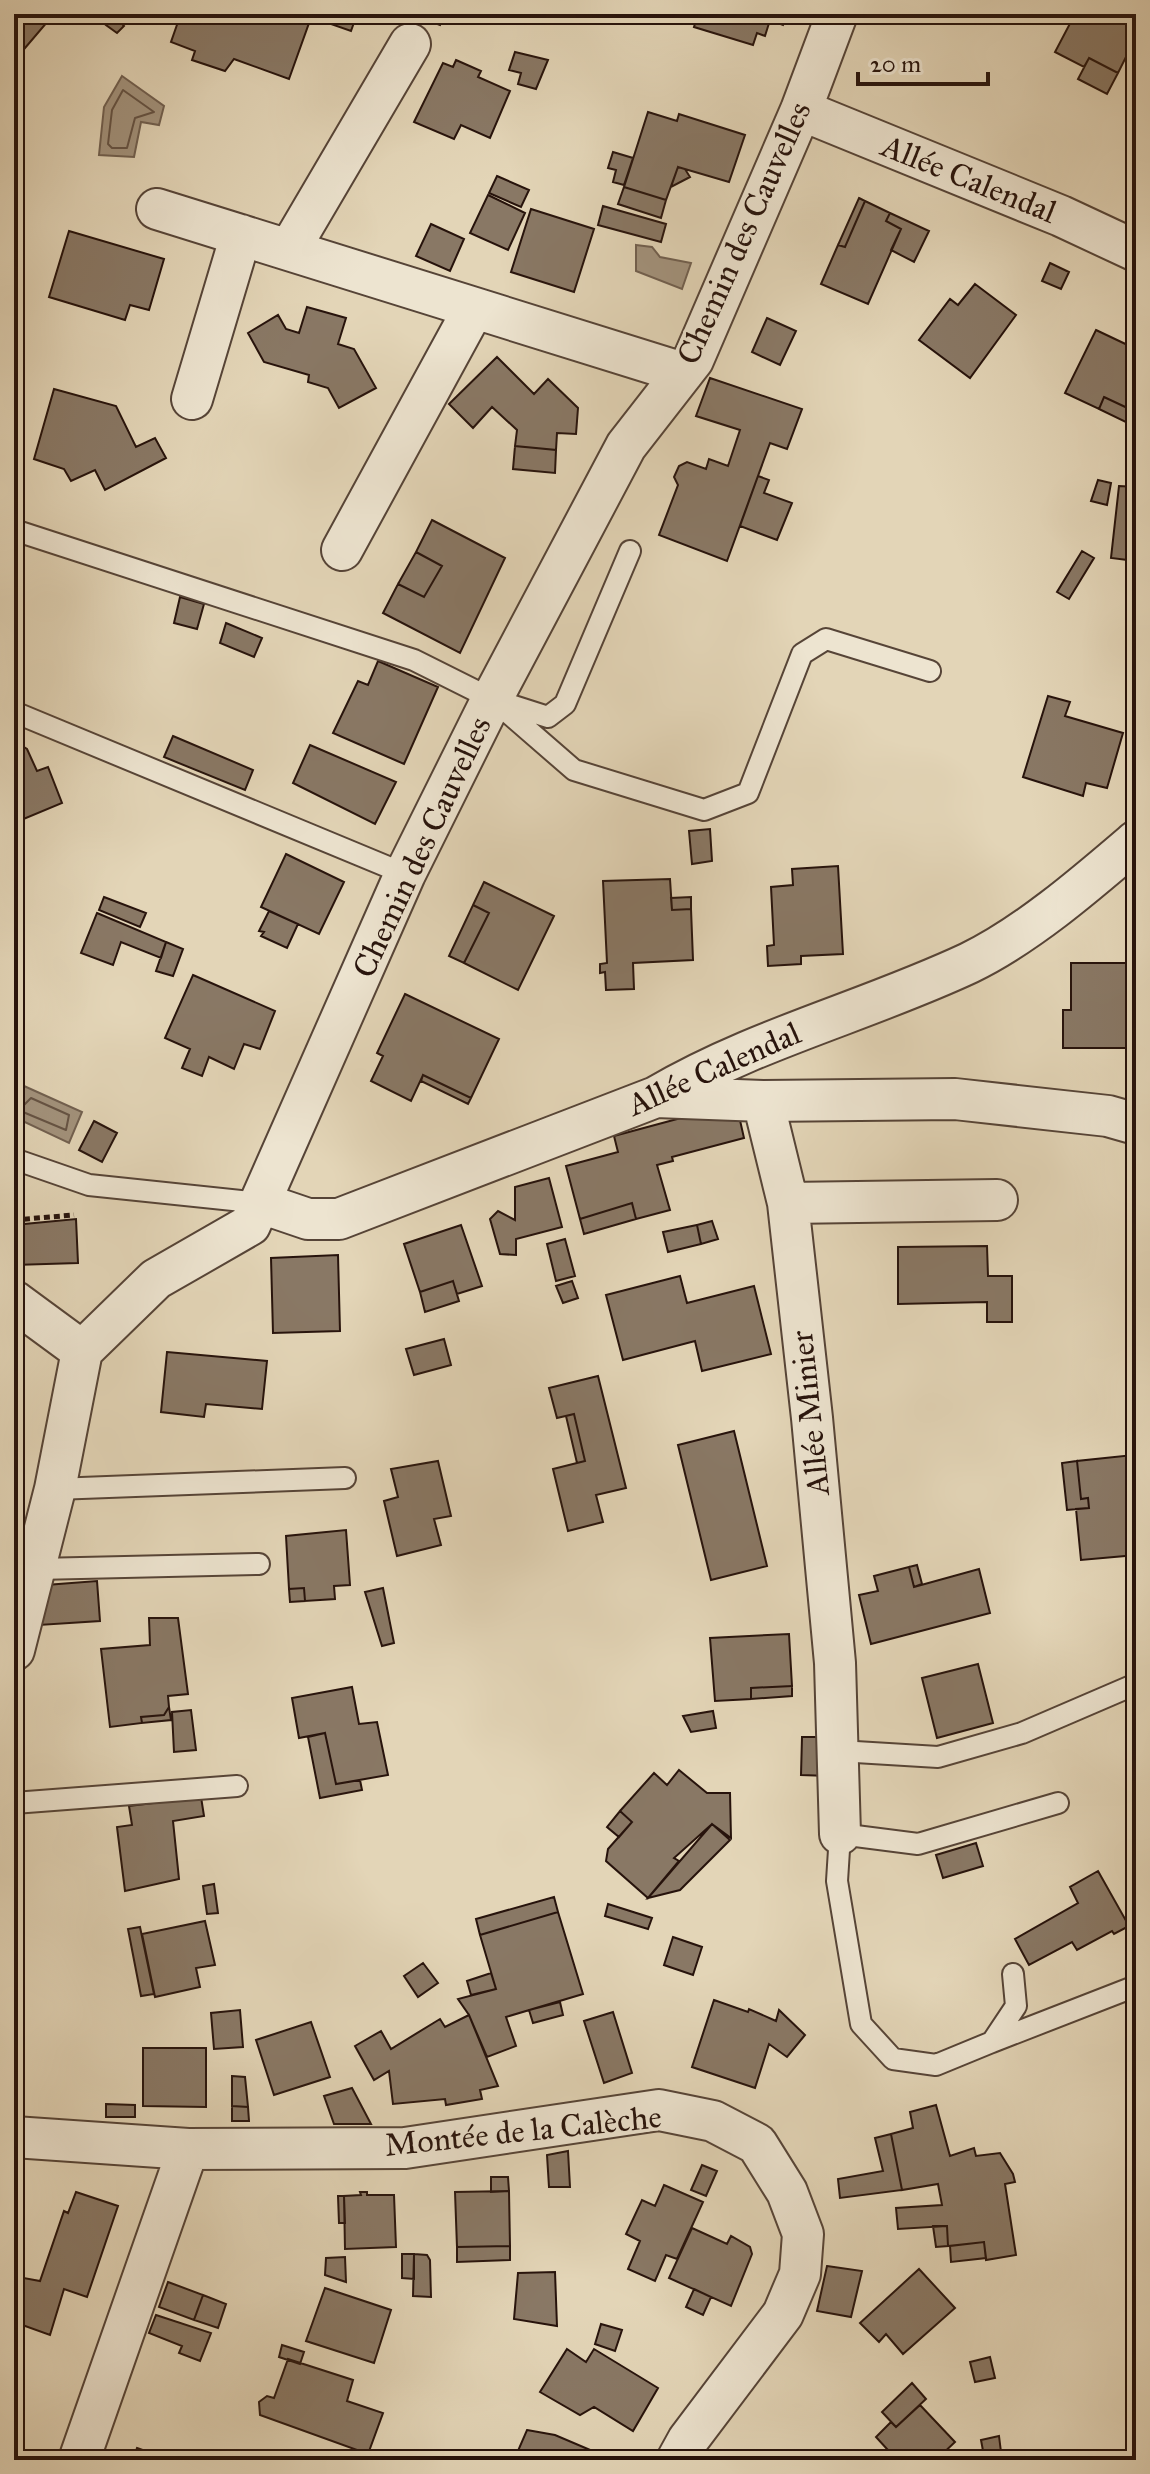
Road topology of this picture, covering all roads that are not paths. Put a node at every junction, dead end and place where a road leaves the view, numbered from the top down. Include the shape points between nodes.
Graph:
1 (837, 14) edge
2 (410, 44) dead end
3 (801, 110) junction
4 (157, 209) dead end
5 (241, 235) junction
6 (289, 250) junction
7 (1136, 251) edge
8 (474, 308) junction
9 (683, 373) junction
10 (192, 399) dead end
11 (14, 530) edge
12 (342, 550) dead end
13 (630, 551) dead end
14 (930, 671) dead end
15 (492, 699) junction
16 (14, 712) edge
17 (1136, 841) edge
18 (405, 874) junction
19 (656, 1097) junction
20 (763, 1101) junction
21 (1136, 1124) edge
22 (14, 1159) edge
23 (997, 1200) dead end
24 (261, 1203) junction
25 (788, 1203) junction
26 (14, 1301) edge
27 (82, 1351) junction
28 (345, 1478) dead end
29 (55, 1489) junction
30 (259, 1564) dead end
31 (37, 1569) junction
32 (15, 1636) edge
33 (1136, 1684) edge
34 (839, 1751) junction
35 (237, 1786) dead end
36 (14, 1803) edge
37 (1058, 1803) dead end
38 (840, 1834) junction
39 (1013, 1974) dead end
40 (1136, 1986) edge
41 (992, 2042) junction
42 (14, 2137) edge
43 (188, 2149) junction
44 (79, 2460) edge
45 (677, 2460) edge

1 - 3 street, Chemin des Cauvelles
2 - 6 street
3 - 7 street, Allée Calendal
3 - 9 street, Chemin des Cauvelles
4 - 5 street
5 - 6 street
5 - 10 street
6 - 8 street
8 - 9 street
8 - 12 street
9 - 15 street, Chemin des Cauvelles via 626,446
11 - 15 lane via 414,660
13 - 15 lane via 565,704 548,717
14 - 15 lane via 826,639 802,654 748,793 704,810 574,770
15 - 18 street, Chemin des Cauvelles
16 - 18 lane
17 - 19 street, Allée Calendal via 1070,898 971,962 700,1071
18 - 24 street, Chemin des Cauvelles
19 - 20 street
19 - 24 street, Allée Calendal via 339,1219 308,1219
20 - 21 street via 955,1099 1108,1116
20 - 25 street, Allée Minier
22 - 24 lane via 89,1185
23 - 25 street
24 - 27 street, Chemin des Cauvelles via 250,1225 156,1279
25 - 34 street, Allée Minier via 829,1597
26 - 27 street
27 - 29 street
28 - 29 lane
29 - 31 street
30 - 31 lane
31 - 32 street
33 - 34 lane via 1022,1733 938,1757
34 - 38 street, Allée Minier
35 - 36 lane
37 - 38 lane via 918,1844
38 - 41 lane via 837,1881 861,2024 893,2059 936,2065
39 - 41 lane via 1016,2006
40 - 41 lane
42 - 43 street, Montée de la Calèche
43 - 44 street
43 - 45 street, Montée de la Calèche via 405,2148 659,2110 713,2121 757,2144 787,2192 803,2234 800,2274 783,2314

